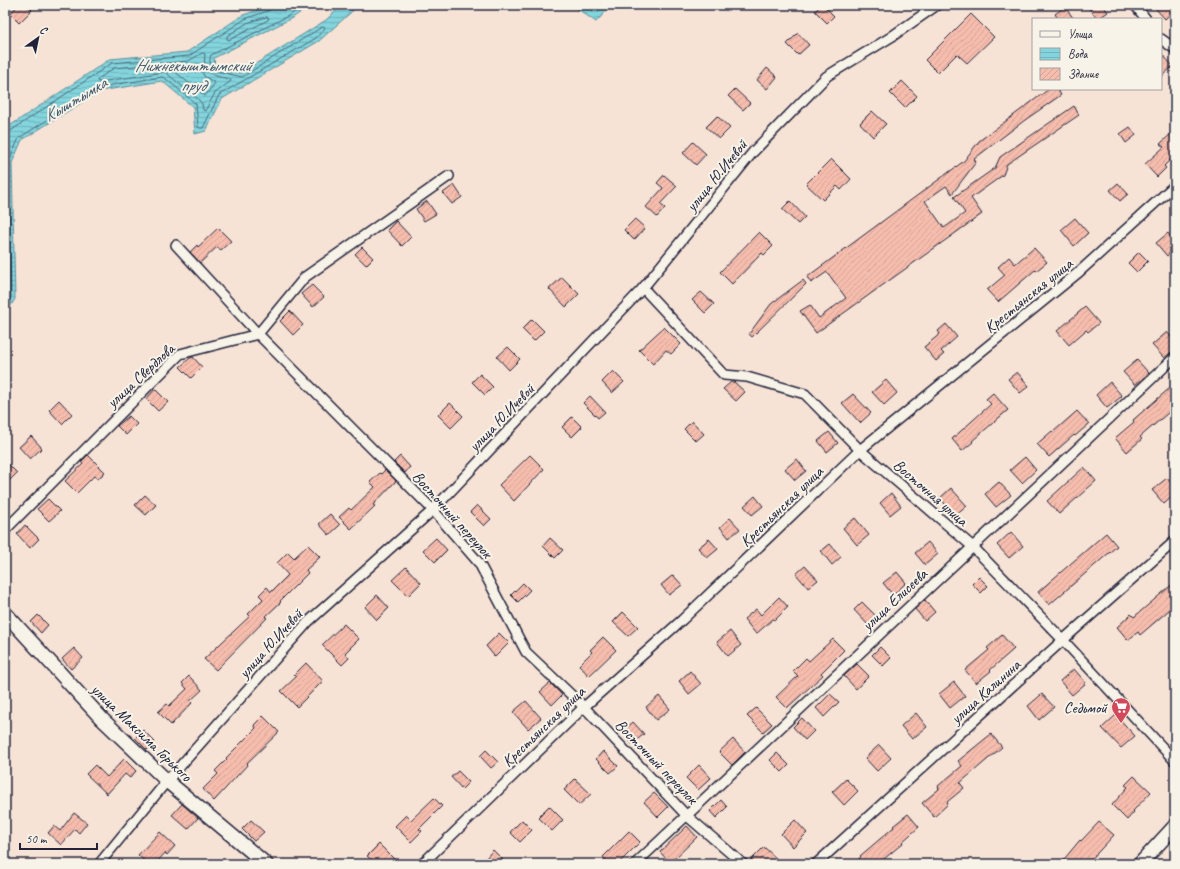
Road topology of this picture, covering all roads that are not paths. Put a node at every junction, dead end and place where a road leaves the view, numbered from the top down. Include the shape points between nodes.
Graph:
1 (937, 5) edge
2 (1135, 5) edge
3 (1145, 18) edge
4 (1162, 40) edge
5 (1175, 49) edge
6 (449, 176) dead end
7 (1175, 185) edge
8 (176, 245) dead end
9 (643, 288) junction
10 (258, 334) junction
11 (1175, 357) edge
12 (860, 450) junction
13 (433, 510) junction
14 (5, 530) edge
15 (1175, 541) edge
16 (972, 547) junction
17 (5, 613) edge
18 (1063, 640) junction
19 (584, 707) junction
20 (1175, 761) edge
21 (166, 781) junction
22 (686, 814) junction
23 (1175, 826) edge
24 (99, 864) edge
25 (266, 864) edge
26 (422, 864) edge
27 (635, 864) edge
28 (742, 864) edge
29 (816, 864) edge
30 (1140, 864) edge

1 - 9 street, улица Ю.Ичевой via 827,76 753,152
2 - 3 street
4 - 5 street
6 - 10 street via 305,277
7 - 12 street, Крестьянская улица via 1079,272
8 - 10 street, Восточный переулок
9 - 12 street, Восточная улица via 724,375 747,377 805,394
9 - 13 street, улица Ю.Ичевой
10 - 13 street, Восточный переулок
10 - 14 street, улица Свердлова via 180,354
11 - 16 street, улица Елисеева
12 - 16 street, Восточная улица
12 - 19 street, Крестьянская улица via 682,620
13 - 19 street, Восточный переулок via 479,563 526,652
13 - 21 street, улица Ю.Ичевой via 308,622
15 - 18 street, улица Калинина
16 - 18 street, Восточная улица
16 - 22 street, улица Елисеева
17 - 21 street, улица Максима Горького via 102,719
18 - 20 street, Восточная улица
18 - 29 street, улица Калинина
19 - 22 street, Восточный переулок
19 - 26 street, Крестьянская улица
21 - 24 street, улица Ю.Ичевой
21 - 25 street, улица Максима Горького
22 - 27 street, улица Елисеева
22 - 28 street, Восточный переулок
23 - 30 street

